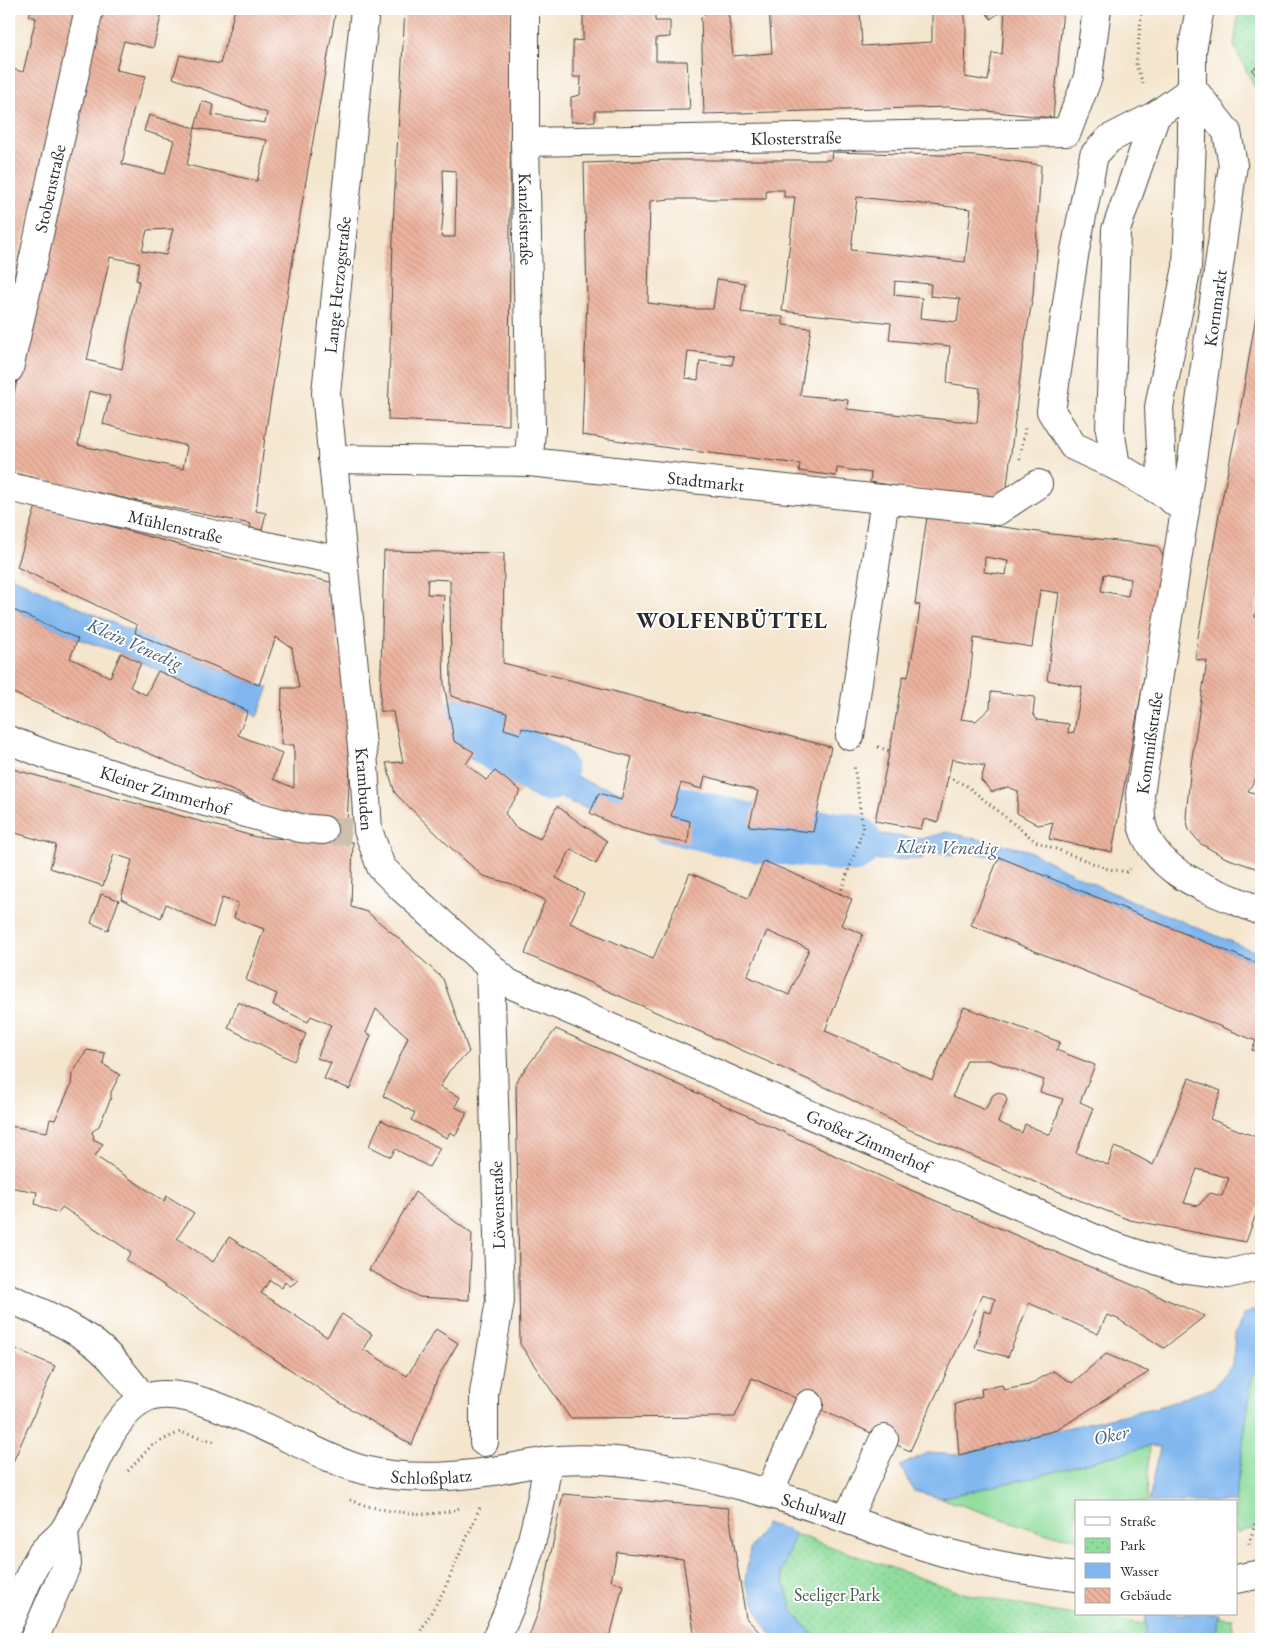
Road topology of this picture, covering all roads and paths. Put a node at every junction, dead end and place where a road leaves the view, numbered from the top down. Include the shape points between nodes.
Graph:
1 (89, 9) edge
2 (366, 9) edge
3 (525, 9) edge
4 (1097, 9) edge
5 (1142, 9) edge
6 (1200, 9) edge
7 (1136, 65) dead end
8 (1193, 89) junction
9 (1156, 115) junction
10 (525, 142) junction
11 (9, 369) edge
12 (332, 459) junction
13 (529, 462) junction
14 (1116, 466) junction
15 (1038, 484) dead end
16 (9, 487) edge
17 (1163, 493) junction
18 (885, 499) junction
19 (1185, 510) junction
20 (343, 561) junction
21 (850, 736) joint
22 (9, 740) edge
23 (948, 777) dead end
24 (323, 830) tunnel mouth
25 (1150, 846) junction
26 (840, 894) dead end
27 (1261, 911) edge
28 (490, 966) junction
29 (1261, 1266) edge
30 (9, 1298) edge
31 (144, 1400) junction
32 (808, 1404) dead end
33 (884, 1439) dead end
34 (484, 1442) dead end
35 (224, 1445) dead end
36 (548, 1461) junction
37 (126, 1476) dead end
38 (769, 1493) junction
39 (484, 1497) dead end
40 (347, 1499) dead end
41 (1261, 1504) edge
42 (460, 1508) dead end
43 (848, 1519) junction
44 (64, 1532) junction
45 (1252, 1576) edge
46 (1075, 1578) edge
47 (9, 1623) edge
48 (34, 1639) edge
49 (416, 1639) edge
50 (496, 1639) edge

1 - 11 street, Stobenstraße
2 - 12 street, Lange Herzogstraße via 326,393
3 - 10 street, Kanzleistraße
4 - 10 street, Klosterstraße via 1088,77 1067,132
5 - 7 path
6 - 8 street via 1192,51
8 - 9 street
8 - 17 street, Kornmarkt via 1187,267 1159,407
8 - 19 street, Kornmarkt via 1227,132 1233,166
9 - 14 street via 1116,230 1110,430
9 - 14 street via 1109,139 1094,156 1074,256 1051,411 1073,446
10 - 13 street, Kanzleistraße
12 - 13 street, Stadtmarkt
12 - 20 street, Lange Herzogstraße
13 - 18 street, Stadtmarkt
14 - 17 street
15 - 18 street, Stadtmarkt via 996,511
16 - 20 street, Mühlenstraße
17 - 19 street
18 - 21 street
19 - 25 street, Kommißstraße via 1140,794 1142,824
20 - 28 street, Krambuden via 364,766 360,831 381,867
21 - 26 path via 863,830
22 - 24 street, Kleiner Zimmerhof via 151,787 300,828
23 - 25 path via 967,786 1035,841 1108,869 1128,872
25 - 27 street, Kommißstraße via 1167,865 1186,879
28 - 29 street, Großer Zimmerhof via 508,982 1107,1244 1180,1268 1228,1274
28 - 34 street, Löwenstraße via 500,1301 484,1393
30 - 31 street via 71,1328 96,1345
31 - 36 street, Schloßplatz via 166,1395 191,1398 220,1407 319,1454 361,1470 386,1474 440,1477
31 - 44 street, Schloßplatz via 131,1408 118,1424
32 - 38 street
33 - 43 street
35 - 37 path via 180,1432 152,1444
36 - 38 street, Schulwall via 592,1458 674,1469
36 - 50 street via 531,1544 506,1620
38 - 43 street, Schulwall
39 - 49 path via 444,1590
40 - 42 path via 413,1515 452,1512
41 - 45 path via 1248,1545
43 - 46 street, Schulwall via 924,1546 986,1563
44 - 47 street, Schloßplatz via 40,1554
44 - 48 street via 67,1564

